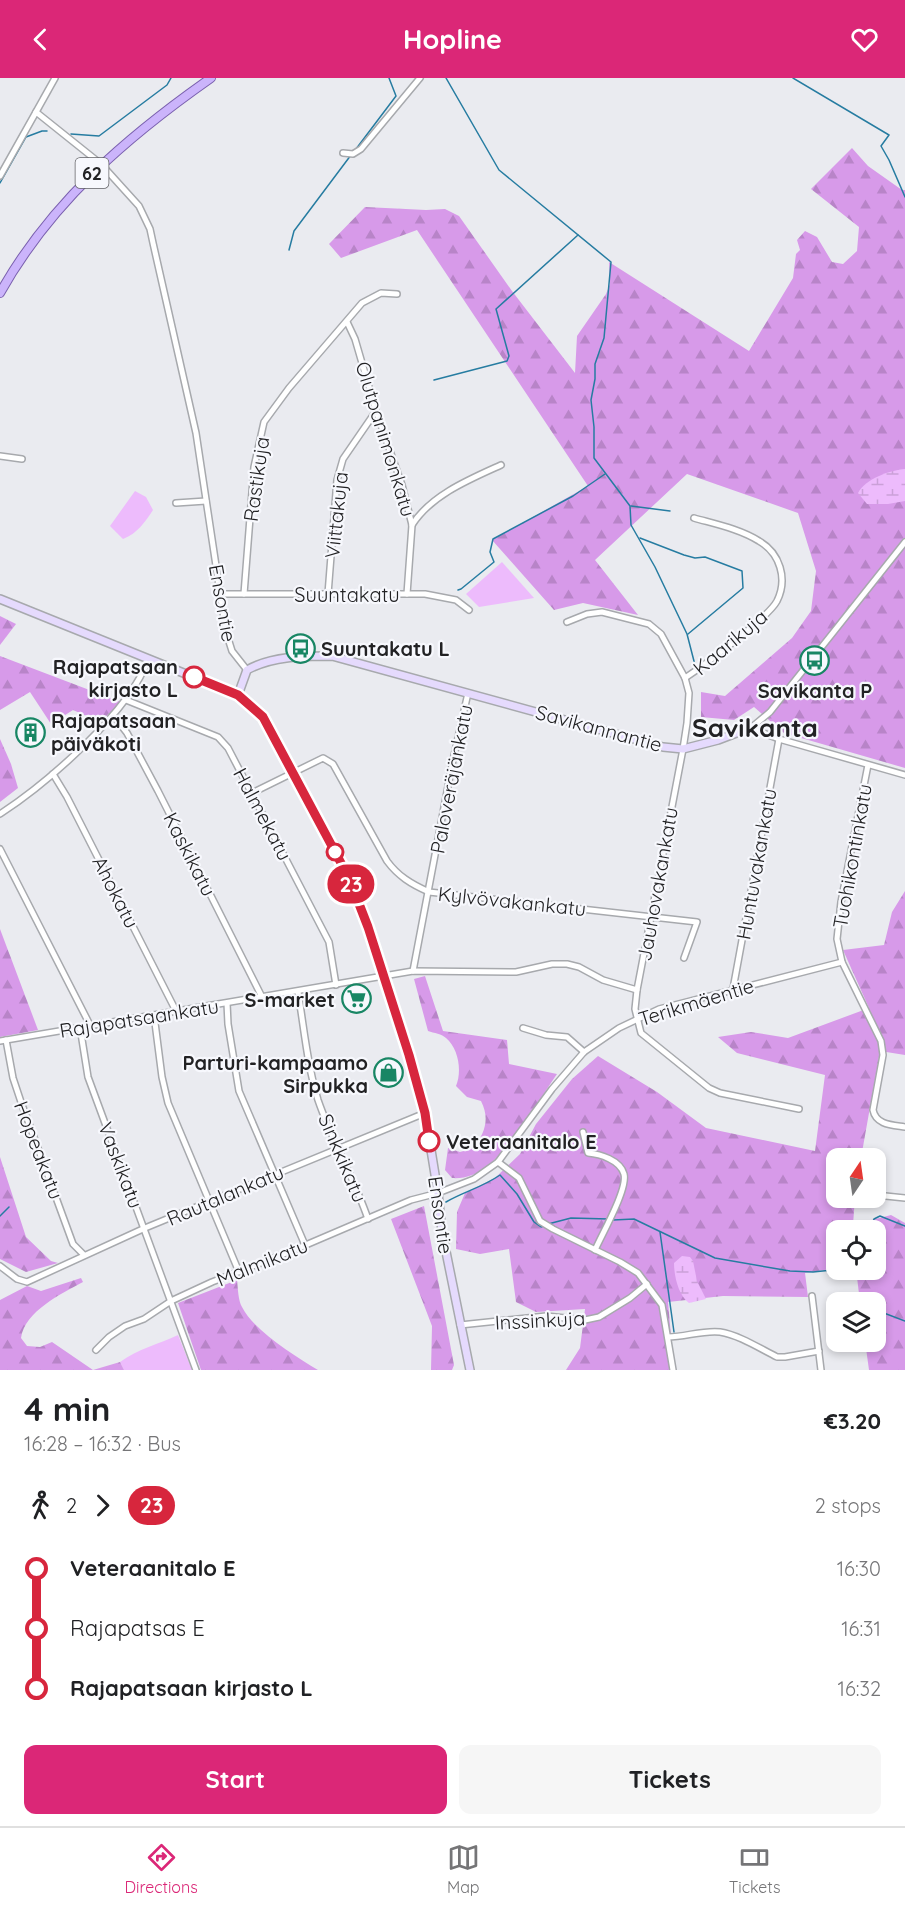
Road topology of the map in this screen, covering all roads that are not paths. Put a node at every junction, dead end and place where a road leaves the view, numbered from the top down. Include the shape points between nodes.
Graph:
1 (55, 78) edge
2 (211, 78) edge
3 (420, 78) edge
4 (36, 112) junction
5 (343, 153) dead end
6 (101, 164) junction
7 (0, 176) edge
8 (0, 293) edge
9 (397, 294) dead end
10 (347, 322) junction
11 (376, 411) junction
12 (0, 456) edge
13 (22, 459) dead end
14 (501, 465) dead end
15 (206, 501) junction
16 (176, 503) dead end
17 (694, 518) dead end
18 (412, 525) junction
19 (905, 542) edge
20 (220, 594) junction
21 (244, 594) junction
22 (328, 594) junction
23 (407, 594) junction
24 (0, 599) edge
25 (469, 610) dead end
26 (567, 622) dead end
27 (148, 659) junction
28 (247, 670) junction
29 (685, 678) junction
30 (468, 693) junction
31 (238, 695) junction
32 (126, 700) junction
33 (113, 715) junction
34 (752, 727) junction
35 (779, 739) junction
36 (683, 749) junction
37 (868, 765) junction
38 (52, 774) junction
39 (293, 774) junction
40 (905, 775) edge
41 (252, 793) junction
42 (0, 814) edge
43 (0, 849) edge
44 (429, 892) junction
45 (652, 916) junction
46 (684, 958) dead end
47 (842, 962) junction
48 (413, 971) junction
49 (384, 977) junction
50 (336, 985) junction
51 (733, 989) junction
52 (638, 990) junction
53 (298, 992) junction
54 (262, 997) junction
55 (227, 1003) junction
56 (176, 1011) junction
57 (154, 1015) junction
58 (637, 1019) junction
59 (90, 1025) junction
60 (80, 1027) junction
61 (523, 1028) dead end
62 (3, 1041) edge
63 (584, 1052) junction
64 (799, 1109) dead end
65 (425, 1113) junction
66 (905, 1126) edge
67 (583, 1132) dead end
68 (338, 1148) junction
69 (498, 1162) junction
70 (274, 1174) junction
71 (438, 1193) junction
72 (886, 1195) edge
73 (905, 1198) edge
74 (210, 1202) junction
75 (368, 1218) junction
76 (145, 1228) junction
77 (305, 1245) junction
78 (595, 1250) junction
79 (84, 1255) junction
80 (0, 1266) edge
81 (239, 1272) junction
82 (647, 1284) junction
83 (812, 1296) dead end
84 (171, 1301) junction
85 (460, 1325) junction
86 (668, 1337) junction
87 (96, 1350) dead end
88 (819, 1351) junction
89 (196, 1370) edge
90 (470, 1370) edge
91 (673, 1370) edge
92 (821, 1370) edge

1 - 4 street
2 - 6 main road, 62
3 - 5 street via 361,149 353,154
4 - 6 street, Ensontie
4 - 7 street
6 - 8 main road, 62 via 48,224
6 - 15 street, Ensontie via 139,206 150,229 196,433
9 - 10 street, Rastikuja via 381,293 370,298
10 - 11 street, Olutpanimonkatu
10 - 21 street, Rastikuja via 264,422 254,467
11 - 18 street, Olutpanimonkatu
11 - 22 street, Viittakuja via 343,459 337,480
12 - 13 street
14 - 18 street via 462,483
15 - 16 street
15 - 20 street, Ensontie
17 - 29 street, Kaarikuja via 759,541 775,554 782,571 782,586 776,602 759,619
18 - 23 street, Olutpanimonkatu
19 - 34 street, Savikannantie via 770,712
20 - 21 street, Suuntakatu
20 - 28 street, Ensontie via 228,641
21 - 22 street, Suuntakatu
22 - 23 street, Suuntakatu
23 - 25 street, Suuntakatu via 456,600
24 - 27 street, Ensontie
26 - 29 street via 602,612 649,624 661,634
27 - 31 street, Ensontie
27 - 32 street
28 - 30 street, Savikannantie via 272,661 332,656
28 - 31 street
29 - 36 street, Jauhovakankatu via 689,709
30 - 36 street, Savikannantie via 659,746
30 - 44 street, Paloveräjänkatu
31 - 39 street, Ensontie via 263,717
32 - 33 street
32 - 41 street, Halmekatu via 218,737
33 - 38 street
33 - 54 street, Kaskikatu via 153,781
34 - 35 street
34 - 36 street, Savikannantie
35 - 37 street
35 - 51 street, Huntuvakankatu
36 - 45 street, Jauhovakankatu
37 - 40 street
37 - 47 street, Tuohikontinkatu via 841,902 837,939
38 - 42 street
38 - 56 street, Ahokatu
39 - 41 street
39 - 44 street, Kylvövakankatu via 323,758 333,764 387,861 397,874
39 - 49 street, Ensontie via 349,878
41 - 50 street, Halmekatu via 329,942
43 - 59 street
44 - 45 street, Kylvövakankatu
44 - 48 street, Paloveräjänkatu
45 - 46 street, Kylvövakankatu via 697,922
45 - 52 street, Jauhovakankatu
47 - 51 street, Terikmäentie
47 - 66 street, Tuohikontinkatu via 881,1041 883,1055 874,1116 879,1122
48 - 49 street, Rajapatsaankatu
48 - 52 street, Rajapatsaankatu via 516,972 567,964
49 - 50 street, Rajapatsaankatu
49 - 65 street, Ensontie
50 - 53 street, Rajapatsaankatu
51 - 58 street, Terikmäentie
52 - 58 street, Jauhovakankatu
53 - 54 street, Rajapatsaankatu
53 - 68 street, Sinkkikatu via 312,1078
54 - 55 street, Rajapatsaankatu
55 - 56 street, Rajapatsaankatu
55 - 70 street via 239,1091
56 - 57 street, Rajapatsaankatu
57 - 59 street, Rajapatsaankatu
57 - 74 street via 168,1103
58 - 63 street, Terikmäentie
58 - 64 street via 641,1033 709,1088
59 - 60 street, Rajapatsaankatu
60 - 62 street, Rajapatsaankatu
60 - 76 street, Vaskikatu via 88,1077
61 - 63 street via 567,1037
62 - 79 street, Hopeakatu via 21,1102 74,1244
63 - 69 street, Terikmäentie
65 - 68 street, Rautalankatu
65 - 71 street, Ensontie
67 - 78 street via 588,1152 610,1159 624,1174 617,1203
68 - 70 street, Rautalankatu
68 - 75 street, Sinkkikatu
69 - 71 street, Terikmäentie via 474,1179
69 - 78 street via 519,1178 540,1221
70 - 74 street, Rautalankatu
70 - 77 street
71 - 75 street, Malmikatu
71 - 85 street, Ensontie
72 - 73 street
74 - 76 street, Rautalankatu
74 - 81 street
75 - 77 street, Malmikatu
76 - 79 street, Rautalankatu
76 - 84 street, Vaskikatu
77 - 81 street, Malmikatu
78 - 82 street via 638,1273
79 - 80 street, Rautalankatu via 27,1282
81 - 84 street, Malmikatu
82 - 85 street, Inssinkuja via 599,1317 585,1320 546,1316
82 - 86 street via 662,1305
83 - 88 street
84 - 87 street, Malmikatu via 125,1326
84 - 89 street, Vaskikatu
85 - 90 street, Ensontie
86 - 88 street via 718,1332 777,1357
86 - 91 street
88 - 92 street

